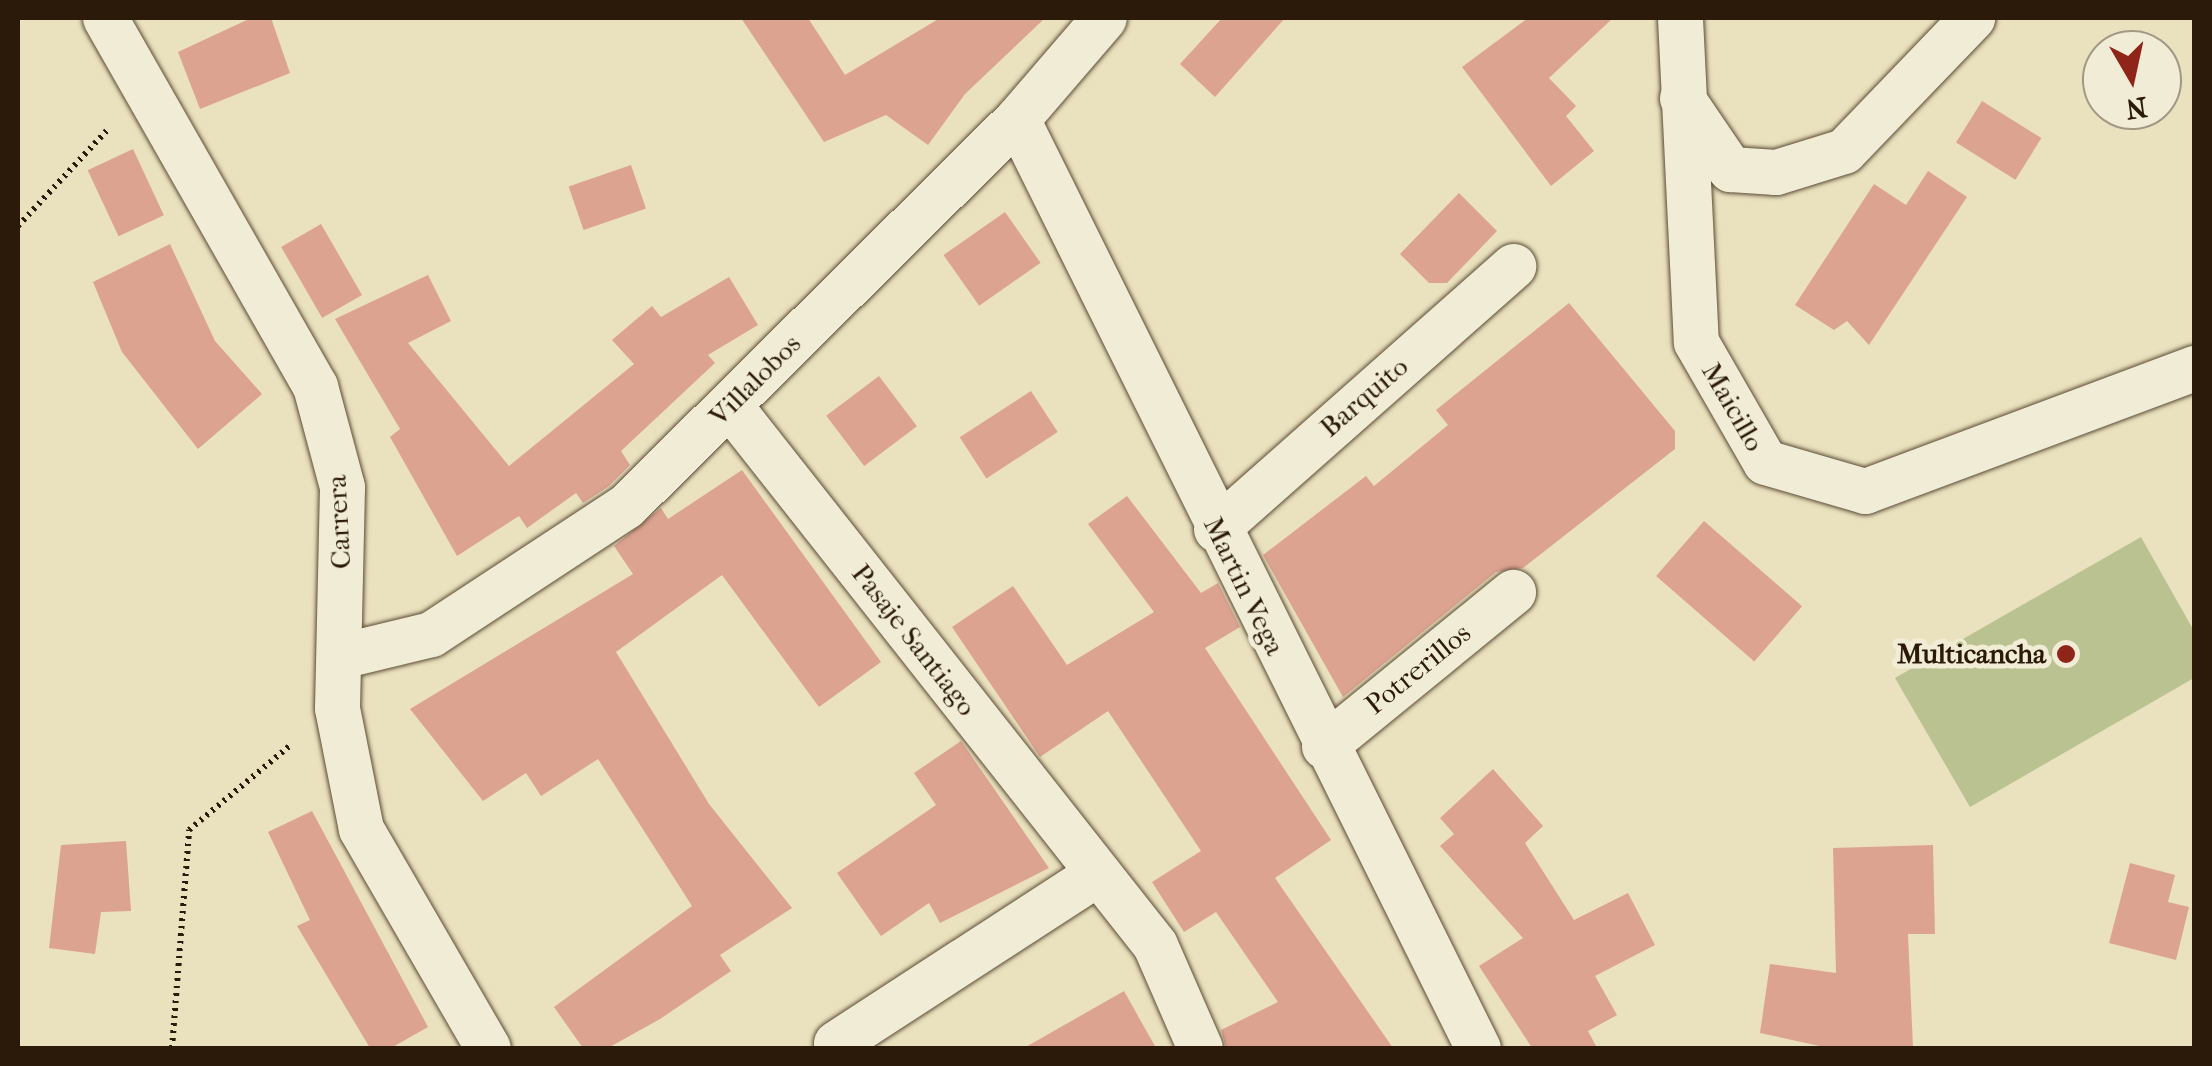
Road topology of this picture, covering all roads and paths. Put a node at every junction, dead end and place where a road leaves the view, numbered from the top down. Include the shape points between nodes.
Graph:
1 (105, 18) edge
2 (1104, 18) edge
3 (1680, 18) edge
4 (1972, 18) edge
5 (149, 96) junction
6 (1681, 97) junction
7 (1017, 119) junction
8 (18, 226) edge
9 (1513, 266) dead end
10 (2194, 368) edge
11 (730, 406) junction
12 (1216, 529) junction
13 (1513, 592) dead end
14 (344, 655) junction
15 (337, 708) junction
16 (1324, 746) junction
17 (1098, 874) junction
18 (836, 1043) dead end
19 (172, 1048) edge
20 (488, 1048) edge
21 (1200, 1048) edge
22 (1478, 1048) edge

1 - 5 street, Carrera
2 - 7 street, Villalobos
3 - 6 street, Maicillo
4 - 6 street via 1844,151 1776,172 1730,169
5 - 8 path
5 - 14 street, Carrera via 316,386 342,487
6 - 10 street, Maicillo via 1696,342 1765,462 1864,491
7 - 11 street, Villalobos
7 - 12 street, Martin Vega
9 - 12 street, Barquito
11 - 14 street, Villalobos via 626,506 432,634
11 - 17 street, Pasaje Santiago
12 - 16 street, Martin Vega
13 - 16 street, Potrerillos
14 - 15 street, Carrera
15 - 19 path via 190,830
15 - 20 street, Carrera via 361,829
16 - 22 street, Martin Vega
17 - 18 street
17 - 21 street, Pasaje Santiago via 1155,945

